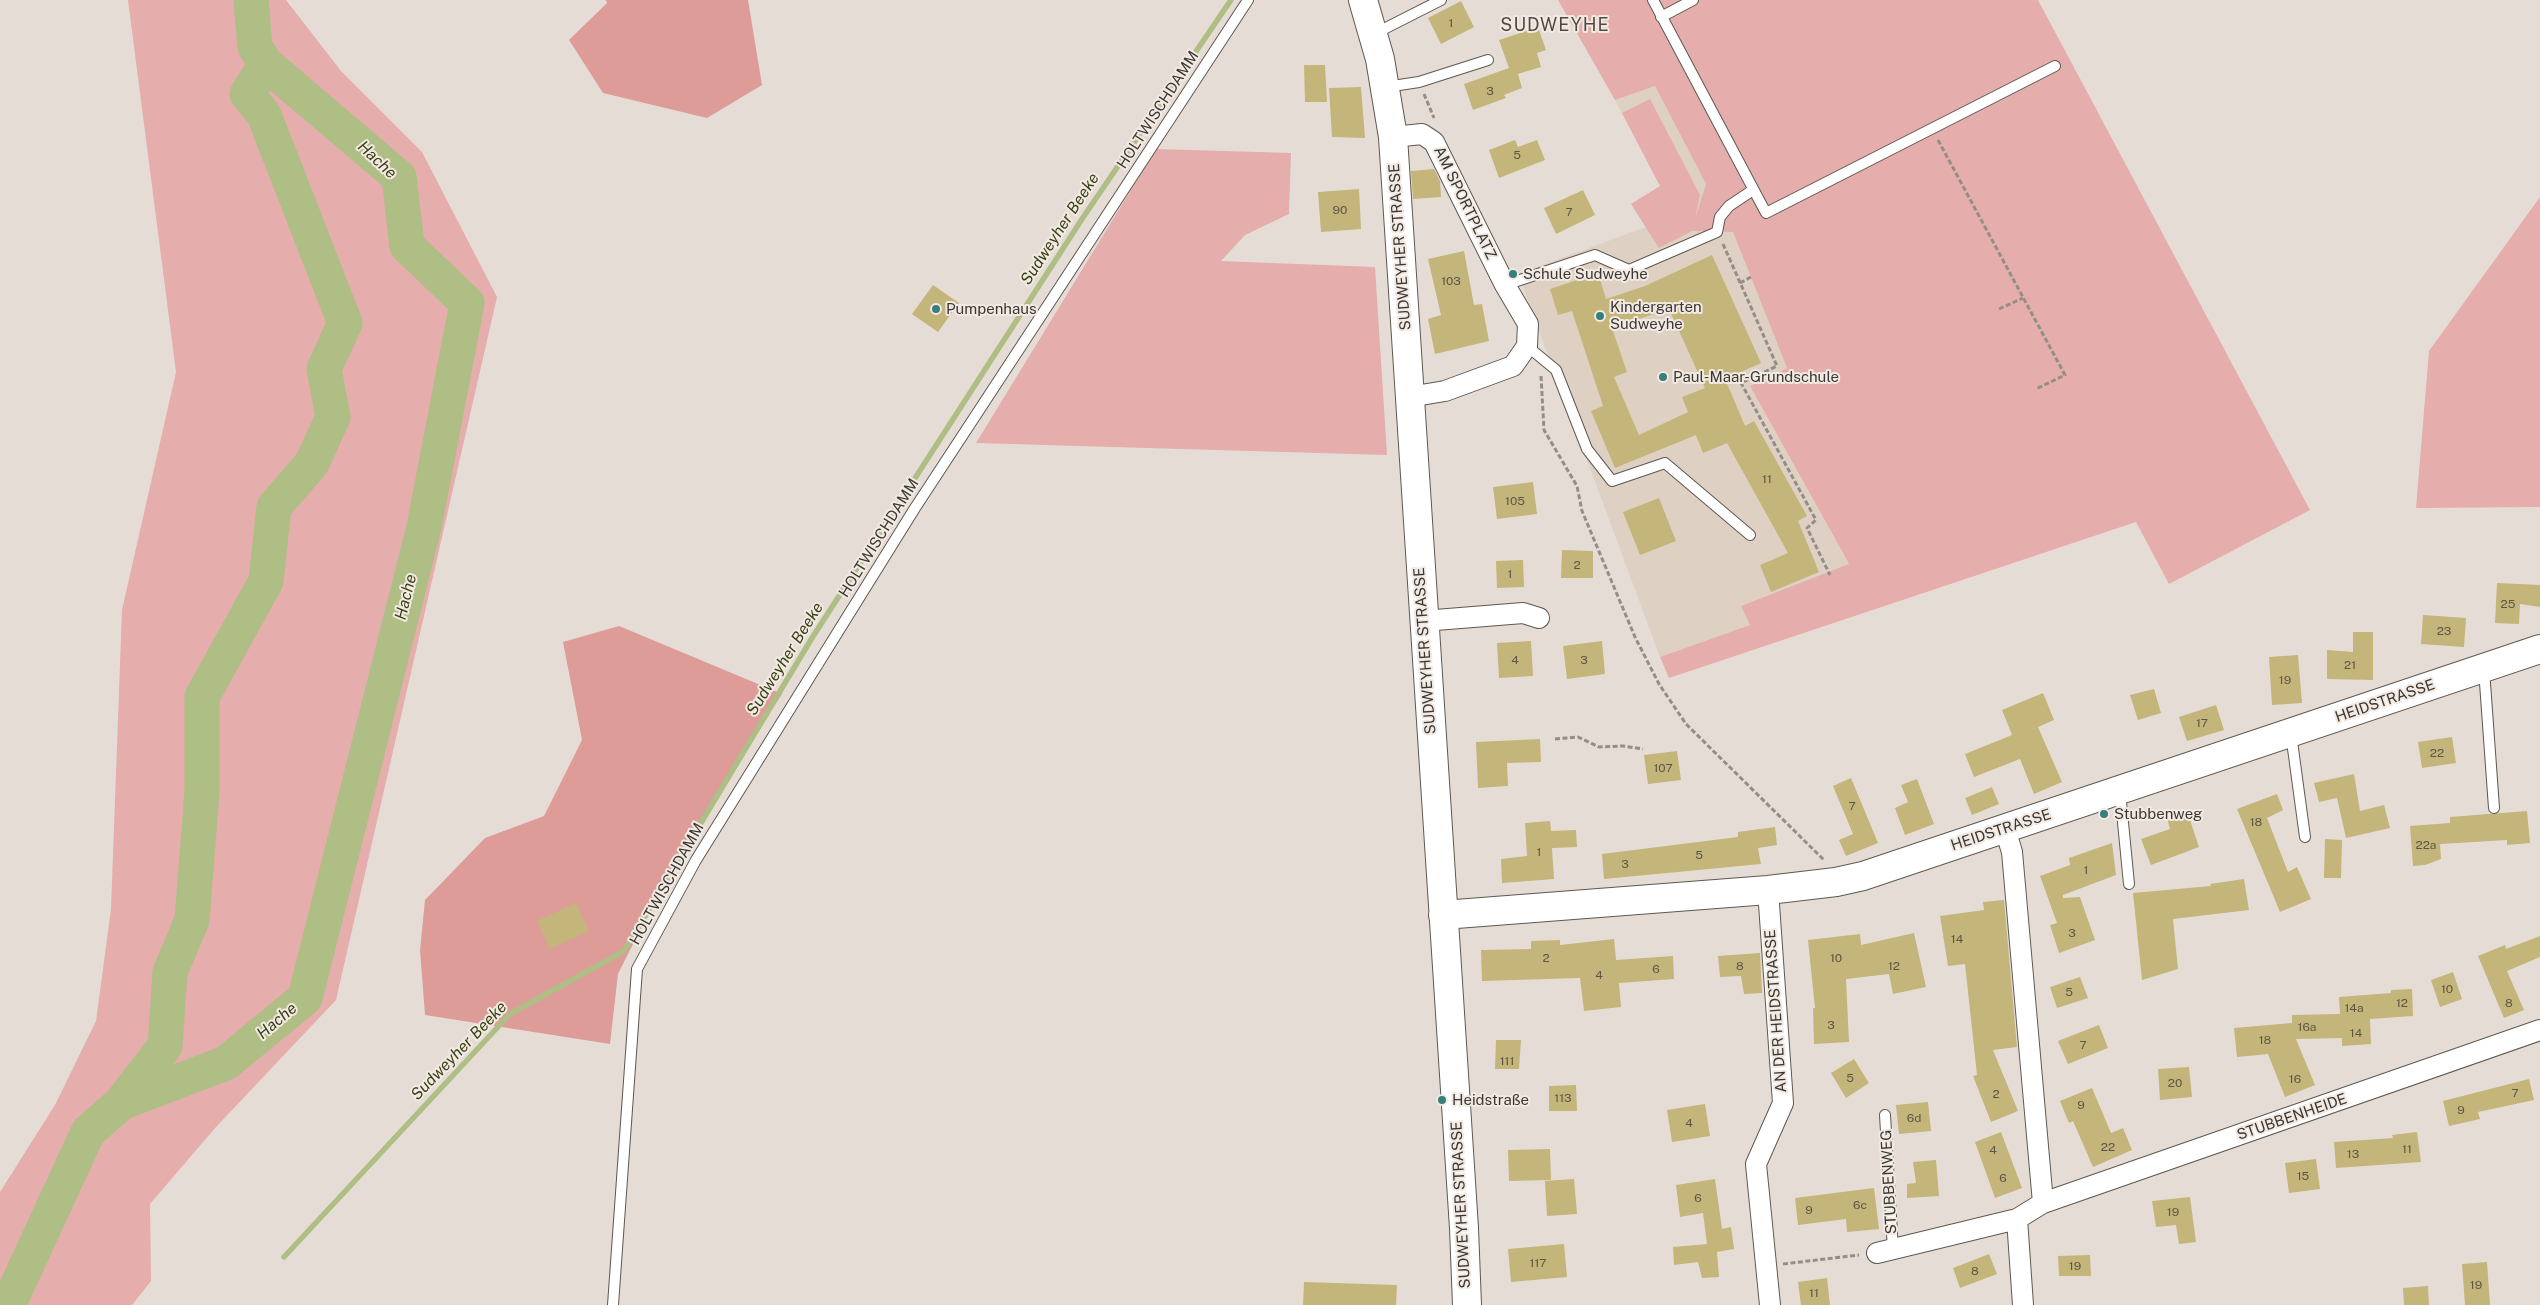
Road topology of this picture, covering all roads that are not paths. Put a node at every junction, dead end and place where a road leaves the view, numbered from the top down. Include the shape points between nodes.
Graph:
1 (1248, 0) edge
2 (1363, 0) edge
3 (1441, 0) edge
4 (1653, 0) edge
5 (1693, 0) edge
6 (1661, 17) junction
7 (1373, 34) junction
8 (1488, 60) dead end
9 (2055, 66) dead end
10 (1385, 87) junction
11 (1393, 137) junction
12 (1753, 190) junction
13 (1505, 285) junction
14 (1527, 346) junction
15 (1409, 397) junction
16 (1750, 534) dead end
17 (1539, 618) dead end
18 (1423, 621) junction
19 (2540, 649) edge
20 (2484, 668) junction
21 (2290, 733) junction
22 (2120, 791) junction
23 (2494, 808) dead end
24 (2005, 829) junction
25 (2305, 837) dead end
26 (2129, 884) dead end
27 (1768, 890) junction
28 (1442, 915) junction
29 (2540, 1030) edge
30 (1885, 1115) dead end
31 (2043, 1203) junction
32 (2017, 1219) junction
33 (1885, 1252) joint
34 (613, 1305) edge
35 (1467, 1305) edge
36 (1770, 1305) edge
37 (2023, 1305) edge

1 - 34 lane, HOLTWISCHDAMM via 915,508 696,860 636,969
2 - 7 main road, SUDWEYHER STRASSE
3 - 7 lane
4 - 6 lane
5 - 6 lane
6 - 12 lane
7 - 10 main road, SUDWEYHER STRASSE
8 - 10 lane via 1419,82
9 - 12 lane via 1766,213
10 - 11 main road, SUDWEYHER STRASSE
11 - 13 street, AM SPORTPLATZ via 1422,134 1434,142
11 - 15 main road, SUDWEYHER STRASSE
12 - 13 lane via 1720,216 1717,232 1630,270 1595,255
13 - 14 street, AM SPORTPLATZ via 1528,324
14 - 15 street via 1513,366 1445,391
14 - 16 lane via 1556,370 1587,450 1612,481 1665,463
15 - 18 main road, SUDWEYHER STRASSE
17 - 18 street via 1523,613
18 - 28 main road, SUDWEYHER STRASSE
19 - 20 main road, HEIDSTRASSE
20 - 21 main road, HEIDSTRASSE
20 - 23 lane
21 - 22 main road, HEIDSTRASSE
21 - 25 lane
22 - 24 main road, HEIDSTRASSE
22 - 26 lane
24 - 27 main road, HEIDSTRASSE via 1863,876
24 - 31 street via 2012,852
27 - 28 main road, HEIDSTRASSE
27 - 36 street, AN DER HEIDSTRASSE via 1783,1104 1756,1164
28 - 35 main road, SUDWEYHER STRASSE
29 - 31 street, STUBBENHEIDE
30 - 33 lane, STUBBENWEG
31 - 32 street, STUBBENWEG
32 - 33 street, STUBBENWEG
32 - 37 street

